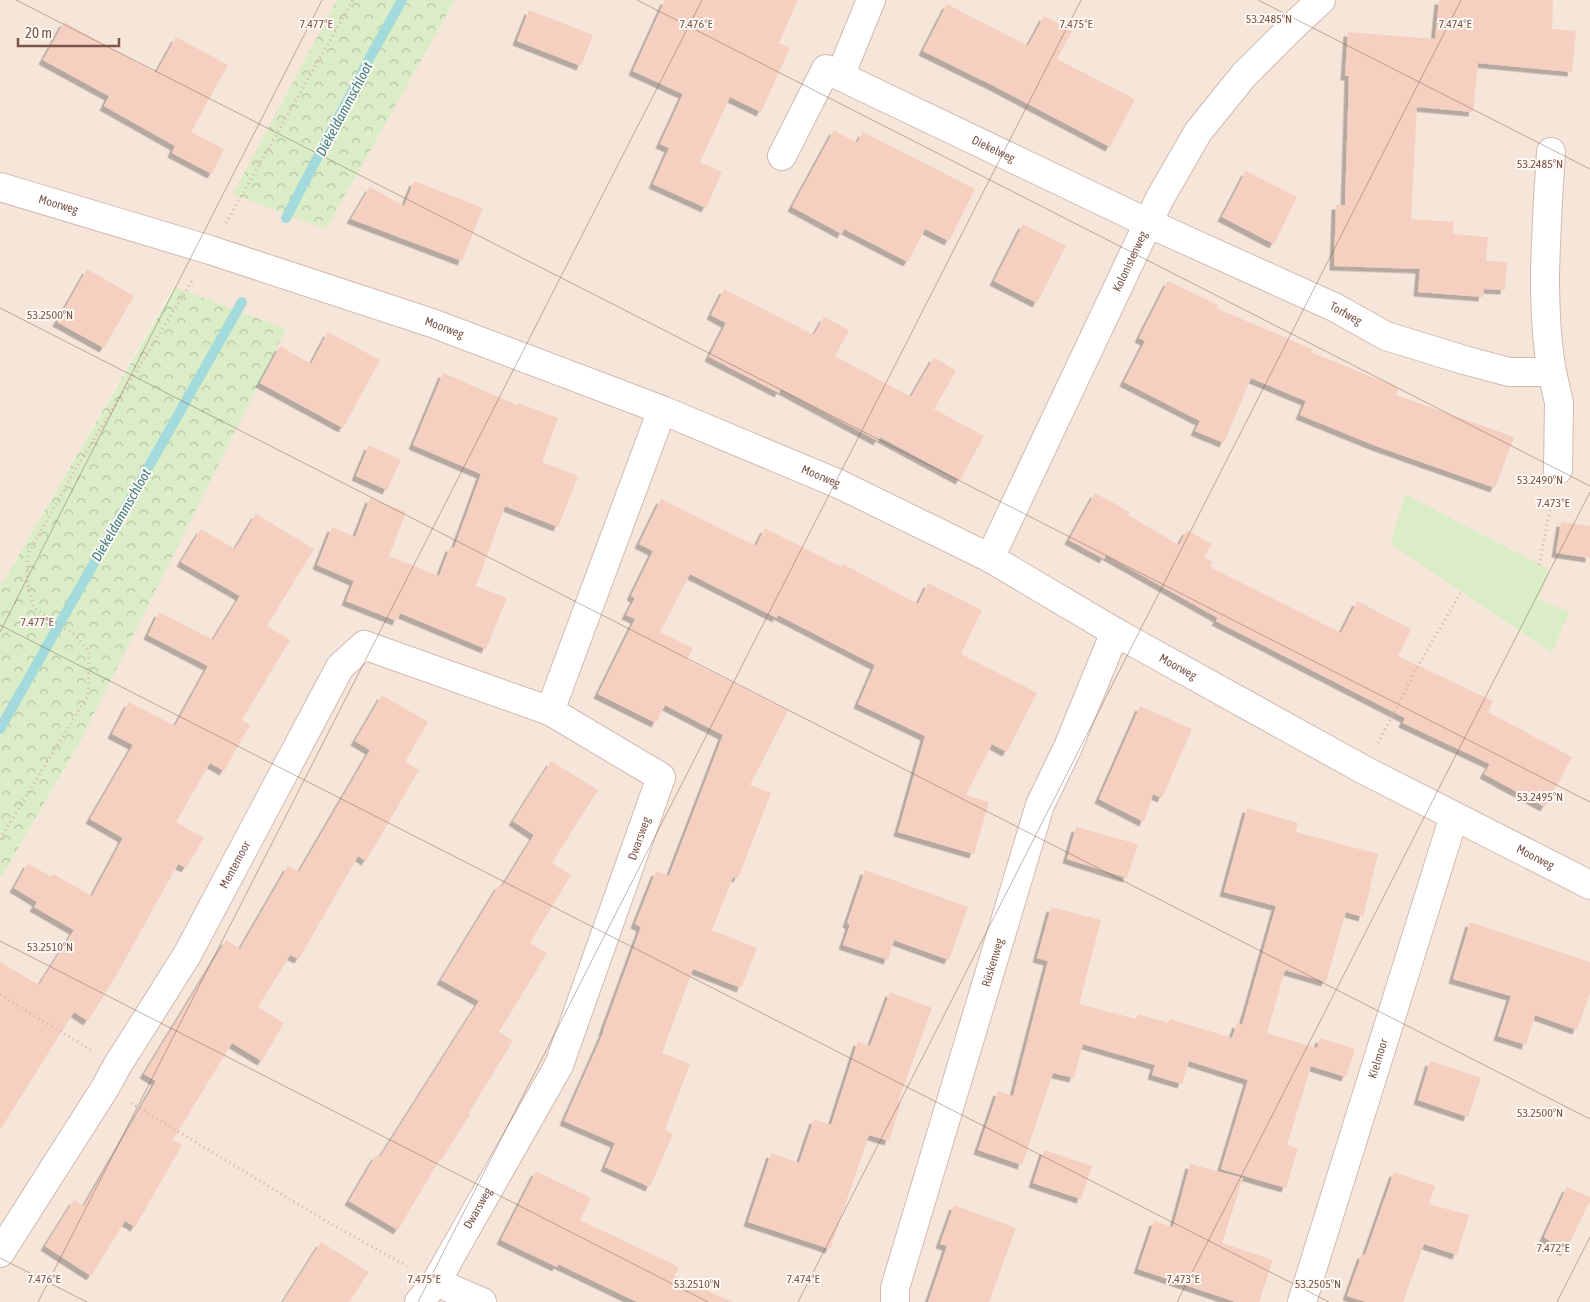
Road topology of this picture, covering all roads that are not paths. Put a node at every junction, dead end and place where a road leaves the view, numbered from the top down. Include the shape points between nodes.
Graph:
1 (871, 0) edge
2 (1321, 0) edge
3 (840, 76) junction
4 (1551, 152) dead end
5 (782, 156) dead end
6 (0, 187) edge
7 (1148, 223) junction
8 (1552, 372) junction
9 (662, 410) junction
10 (1558, 470) road end
11 (990, 558) junction
12 (1115, 632) junction
13 (550, 711) junction
14 (1454, 816) junction
15 (1590, 885) edge
16 (0, 1253) edge
17 (428, 1292) edge
18 (482, 1302) edge
19 (895, 1302) edge
20 (1302, 1302) edge

1 - 3 street
2 - 7 street, Kolonistenweg via 1244,75 1198,132
3 - 5 street, Diekelweg via 826,69
3 - 7 street, Diekelweg
4 - 8 street via 1545,308
6 - 9 street, Moorweg via 210,250 432,323
7 - 8 street, Torfweg via 1334,307 1386,336 1509,372
7 - 11 street, Kolonistenweg
8 - 10 street via 1559,403
9 - 11 street, Moorweg via 839,484
9 - 13 street
11 - 12 street, Moorweg
12 - 14 street, Moorweg via 1364,770
12 - 19 street, Rüskenweg via 1068,747 1040,805 894,1288
13 - 16 street, Mentemoor via 364,645 340,667 187,955
13 - 17 street, Dwarsweg via 661,777 559,1065
14 - 15 street, Moorweg
14 - 20 street, Kielmoor
17 - 18 street

